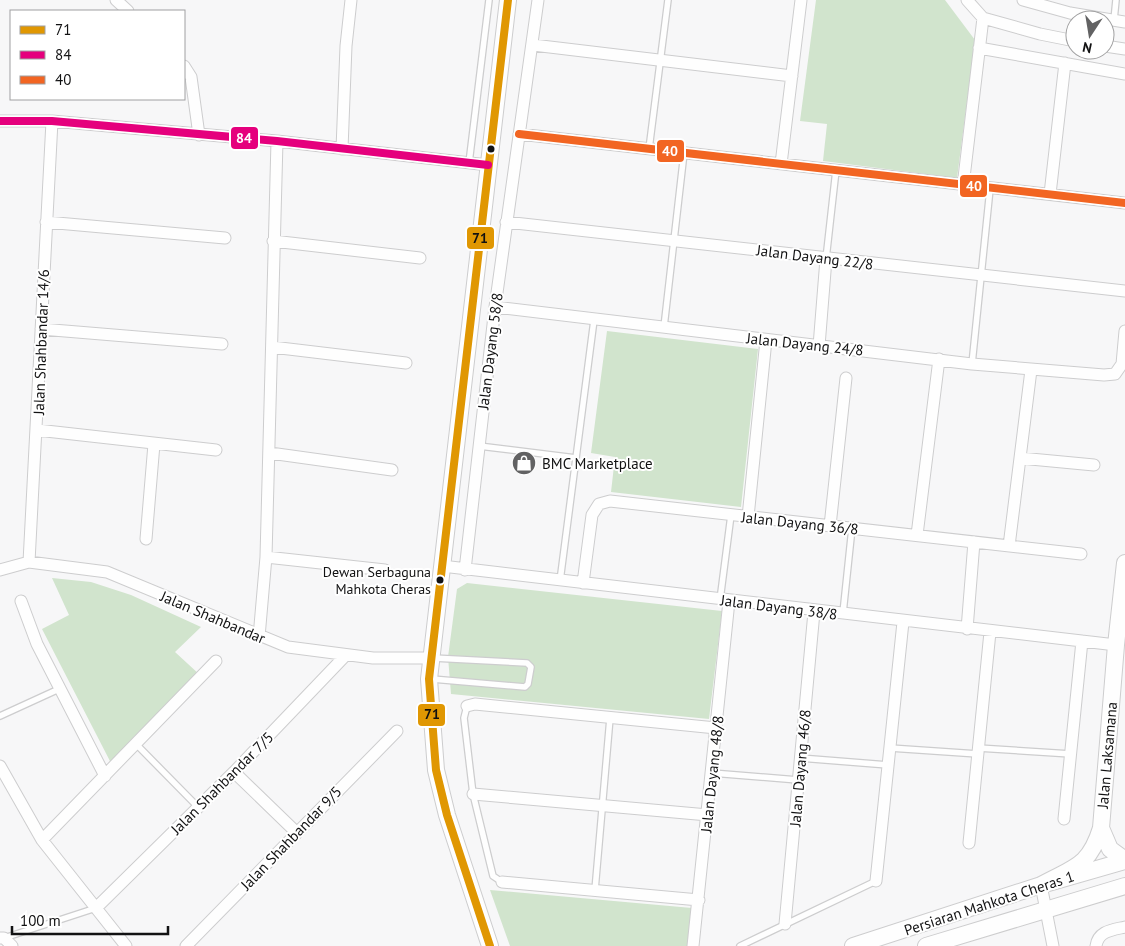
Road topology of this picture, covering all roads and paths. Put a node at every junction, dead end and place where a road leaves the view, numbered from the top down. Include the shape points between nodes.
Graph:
1 (116, 0) edge
2 (352, 0) edge
3 (489, 0) edge
4 (508, 0) edge
5 (538, 0) edge
6 (668, 0) edge
7 (801, 0) edge
8 (967, 0) edge
9 (1024, 0) edge
10 (1116, 0) edge
11 (127, 10) edge
12 (1065, 12) edge
13 (983, 18) junction
14 (1120, 21) edge
15 (1065, 38) edge
16 (532, 45) junction
17 (979, 48) junction
18 (660, 62) junction
19 (1065, 63) junction
20 (185, 68) edge
21 (1125, 74) edge
22 (792, 76) junction
23 (0, 121) edge
24 (52, 121) junction
25 (519, 134) junction
26 (199, 135) junction
27 (277, 141) junction
28 (342, 148) junction
29 (649, 150) junction
30 (684, 153) junction
31 (469, 163) junction
32 (781, 164) junction
33 (488, 165) junction
34 (836, 170) junction
35 (963, 186) junction
36 (990, 189) junction
37 (1050, 194) junction
38 (1125, 203) edge
39 (46, 222) junction
40 (506, 222) junction
41 (225, 238) dead end
42 (674, 240) junction
43 (273, 241) junction
44 (420, 258) dead end
45 (826, 259) junction
46 (981, 276) junction
47 (1125, 291) edge
48 (495, 308) junction
49 (594, 320) junction
50 (664, 328) junction
51 (41, 329) junction
52 (1125, 330) edge
53 (766, 340) junction
54 (222, 344) dead end
55 (820, 346) junction
56 (272, 347) junction
57 (939, 359) junction
58 (406, 363) dead end
59 (972, 364) junction
60 (1031, 370) junction
61 (846, 378) dead end
62 (37, 430) junction
63 (154, 444) junction
64 (457, 444) junction
65 (479, 446) junction
66 (216, 450) dead end
67 (270, 453) junction
68 (576, 458) junction
69 (1020, 458) junction
70 (1094, 466) dead end
71 (392, 470) dead end
72 (731, 515) junction
73 (748, 517) junction
74 (830, 526) junction
75 (852, 528) junction
76 (917, 535) junction
77 (146, 539) dead end
78 (974, 542) junction
79 (1009, 546) junction
80 (1082, 554) dead end
81 (266, 557) junction
82 (29, 562) junction
83 (1125, 563) edge
84 (442, 566) junction
85 (0, 570) edge
86 (385, 570) dead end
87 (465, 570) junction
88 (560, 580) junction
89 (582, 583) junction
90 (21, 601) dead end
91 (725, 601) junction
92 (814, 612) junction
93 (843, 615) junction
94 (903, 622) junction
95 (967, 629) junction
96 (990, 632) junction
97 (259, 637) junction
98 (1082, 642) junction
99 (1116, 646) junction
100 (345, 656) junction
101 (431, 658) junction
102 (216, 661) dead end
103 (430, 679) junction
104 (59, 689) junction
105 (467, 706) joint
106 (0, 716) edge
107 (610, 718) junction
108 (716, 728) junction
109 (398, 731) dead end
110 (136, 744) junction
111 (889, 748) junction
112 (978, 751) junction
113 (1071, 754) junction
114 (800, 758) junction
115 (888, 765) junction
116 (0, 766) edge
117 (234, 772) junction
118 (712, 774) junction
119 (105, 776) junction
120 (798, 780) junction
121 (473, 794) junction
122 (601, 805) junction
123 (197, 806) junction
124 (708, 814) junction
125 (1064, 819) dead end
126 (1101, 828) junction
127 (297, 833) junction
128 (42, 840) junction
129 (968, 843) dead end
130 (1125, 860) edge
131 (502, 882) joint
132 (876, 882) joint
133 (1041, 885) junction
134 (1125, 886) edge
135 (595, 890) junction
136 (699, 900) junction
137 (96, 908) junction
138 (1046, 909) junction
139 (785, 924) junction
140 (1125, 927) edge
141 (5, 941) edge
142 (1097, 942) edge
143 (126, 946) edge
144 (186, 946) edge
145 (490, 946) edge
146 (694, 946) edge
147 (740, 946) edge
148 (853, 946) edge
149 (926, 946) edge
150 (1053, 946) edge

1 - 11 street
2 - 28 street via 346,46
3 - 31 lane
4 - 33 street
5 - 16 street, Jalan Dayang 58/8
6 - 18 lane
7 - 22 street
8 - 13 street
9 - 12 street
10 - 14 lane
13 - 15 street
13 - 17 street
16 - 18 street
16 - 25 street, Jalan Dayang 58/8
17 - 19 street
17 - 35 street
18 - 22 street
18 - 29 lane
19 - 21 street
19 - 37 street
20 - 26 street via 191,77
22 - 32 street
23 - 24 street
24 - 26 street
24 - 39 street, Jalan Shahbandar 14/6
25 - 29 street
25 - 40 street, Jalan Dayang 58/8
26 - 27 street
27 - 28 street
27 - 43 street
28 - 31 street
29 - 30 street
30 - 32 street
30 - 42 lane
31 - 33 street
32 - 34 street
33 - 64 street
34 - 35 street
34 - 45 lane
35 - 36 street
36 - 37 street
36 - 46 lane
37 - 38 street
39 - 41 street
39 - 51 street, Jalan Shahbandar 14/6
40 - 42 street, Jalan Dayang 22/8
40 - 48 street, Jalan Dayang 58/8
42 - 45 street, Jalan Dayang 22/8
42 - 50 lane
43 - 44 street
43 - 56 street
45 - 46 street, Jalan Dayang 22/8
45 - 55 street
46 - 47 street, Jalan Dayang 22/8
46 - 59 lane
48 - 49 street, Jalan Dayang 24/8
48 - 65 street, Jalan Dayang 58/8
49 - 50 street, Jalan Dayang 24/8
49 - 68 lane
50 - 53 street, Jalan Dayang 24/8
51 - 54 street
51 - 62 street, Jalan Shahbandar 14/6
52 - 60 street, Jalan Dayang 24/8 via 1122,364 1115,374
53 - 55 street, Jalan Dayang 24/8
53 - 73 street
55 - 57 street, Jalan Dayang 24/8
56 - 58 street
56 - 67 street
57 - 59 street, Jalan Dayang 24/8
57 - 76 street
59 - 60 street, Jalan Dayang 24/8
60 - 69 street
61 - 74 street
62 - 63 street
62 - 82 street, Jalan Shahbandar 14/6
63 - 66 street
63 - 77 street
64 - 65 street
64 - 84 street
65 - 68 lane
65 - 87 street, Jalan Dayang 58/8
67 - 71 street
67 - 81 street
68 - 88 lane
69 - 70 street
69 - 79 street
72 - 73 street, Jalan Dayang 36/8
72 - 89 street, Jalan Dayang 36/8 via 610,501 599,504 592,515
72 - 91 lane
73 - 74 street, Jalan Dayang 36/8
74 - 75 street, Jalan Dayang 36/8
75 - 76 street, Jalan Dayang 36/8
75 - 93 lane
76 - 78 street, Jalan Dayang 36/8
78 - 79 street, Jalan Dayang 36/8
78 - 95 street
79 - 80 street, Jalan Dayang 36/8
81 - 86 street
81 - 97 street
82 - 85 street, Jalan Shahbandar
82 - 97 street, Jalan Shahbandar via 107,572
83 - 99 street, Jalan Laksamana
84 - 87 street, Jalan Dayang 38/8
84 - 101 street
87 - 88 street, Jalan Dayang 38/8
88 - 89 street, Jalan Dayang 38/8
89 - 91 street, Jalan Dayang 38/8
90 - 104 street via 36,644
91 - 92 street, Jalan Dayang 38/8
91 - 108 street, Jalan Dayang 48/8
92 - 93 street, Jalan Dayang 38/8
92 - 114 street, Jalan Dayang 46/8
93 - 94 street, Jalan Dayang 38/8
94 - 95 street, Jalan Dayang 38/8
94 - 111 street
95 - 96 street, Jalan Dayang 38/8
96 - 98 street, Jalan Dayang 38/8
96 - 112 street
97 - 100 street, Jalan Shahbandar via 288,647
98 - 99 street, Jalan Dayang 38/8
98 - 113 street
99 - 126 street, Jalan Laksamana
100 - 101 street, Jalan Shahbandar
100 - 117 street, Jalan Shahbandar 7/5
101 - 103 street
101 - 103 lane via 526,663 531,667 525,687
102 - 110 street
103 - 145 street via 436,770 447,815
104 - 106 lane
104 - 119 street
105 - 107 street via 475,704
105 - 121 lane via 464,718
107 - 108 street
107 - 122 lane
108 - 118 street, Jalan Dayang 48/8
109 - 127 street, Jalan Shahbandar 9/5 via 336,790
110 - 119 street
110 - 123 lane
111 - 112 lane
111 - 115 street
112 - 113 lane
112 - 129 street
113 - 125 street
114 - 115 lane
114 - 120 street, Jalan Dayang 46/8
115 - 132 street
116 - 128 street
117 - 123 street, Jalan Shahbandar 7/5
117 - 127 street
118 - 120 lane
118 - 124 street, Jalan Dayang 48/8
119 - 128 street
120 - 139 street, Jalan Dayang 46/8
121 - 122 street
121 - 131 lane via 493,876
122 - 124 street
122 - 135 lane
123 - 137 street, Jalan Shahbandar 7/5
124 - 136 street, Jalan Dayang 48/8
126 - 130 street, Jalan Laksamana via 1110,849
126 - 133 street, Jalan Laksamana via 1095,848 1087,859
127 - 144 street, Jalan Shahbandar 9/5
128 - 137 street
130 - 133 street, Persiaran Mahkota Cheras 1
131 - 135 street
132 - 139 lane
133 - 138 street
133 - 148 street, Persiaran Mahkota Cheras 1
134 - 138 street, Persiaran Mahkota Cheras 1
135 - 136 street
136 - 146 street, Jalan Dayang 48/8
137 - 141 lane
137 - 143 street
138 - 149 street, Persiaran Mahkota Cheras 1
138 - 150 street
139 - 147 lane
140 - 142 street via 1106,932

